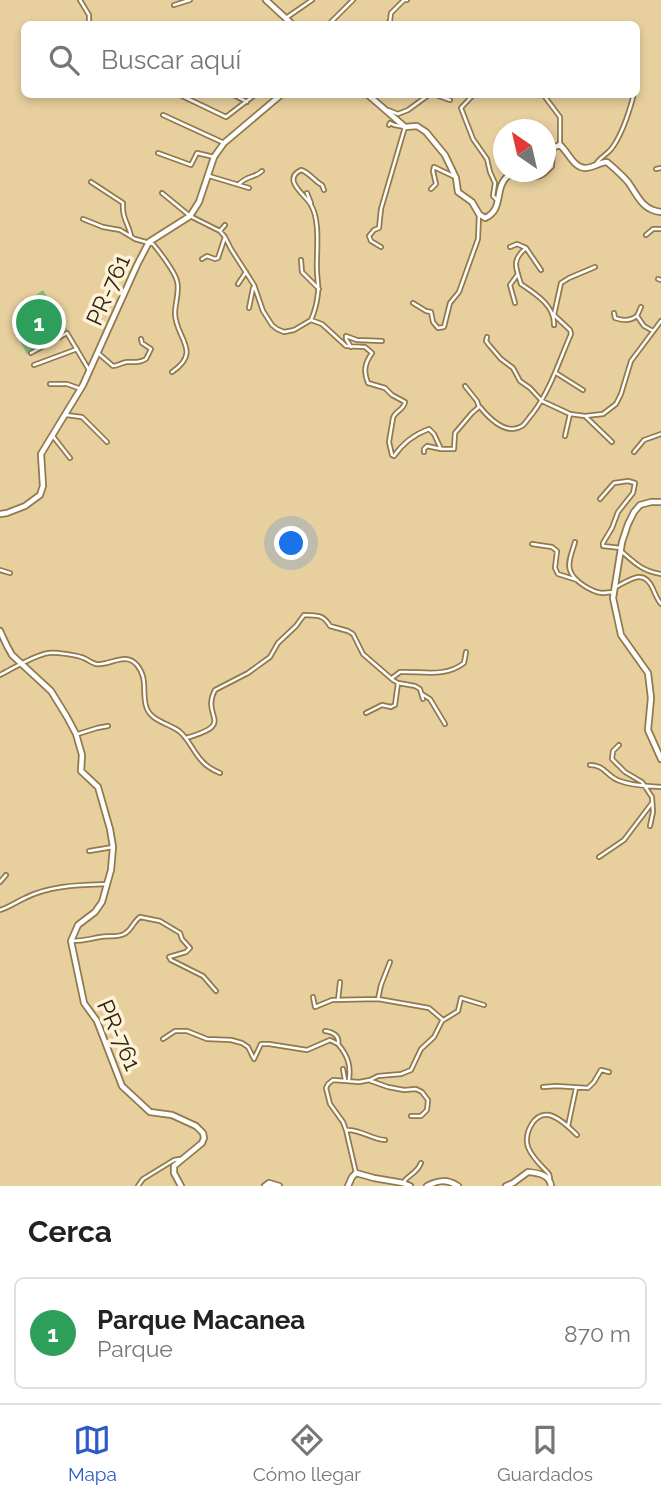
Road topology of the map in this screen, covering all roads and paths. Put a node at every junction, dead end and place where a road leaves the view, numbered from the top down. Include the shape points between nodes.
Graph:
1 (80, 0) edge
2 (190, 0) edge
3 (266, 0) edge
4 (312, 0) edge
5 (353, 0) edge
6 (407, 0) edge
7 (174, 5) dead end
8 (286, 18) junction
9 (91, 21) edge
10 (289, 21) edge
11 (331, 21) edge
12 (390, 21) edge
13 (186, 98) edge
14 (240, 98) edge
15 (252, 98) edge
16 (277, 98) edge
17 (371, 98) edge
18 (425, 98) edge
19 (444, 98) edge
20 (470, 98) edge
21 (546, 98) edge
22 (633, 98) edge
23 (450, 100) dead end
24 (247, 102) junction
25 (379, 105) junction
26 (163, 115) dead end
27 (389, 125) dead end
28 (405, 127) junction
29 (224, 143) junction
30 (560, 145) junction
31 (556, 146) edge
32 (158, 153) dead end
33 (214, 157) junction
34 (596, 164) junction
35 (661, 168) edge
36 (656, 169) dead end
37 (262, 171) dead end
38 (209, 176) junction
39 (456, 178) junction
40 (91, 182) dead end
41 (504, 182) edge
42 (239, 184) junction
43 (249, 188) dead end
44 (431, 188) dead end
45 (324, 190) dead end
46 (162, 193) dead end
47 (307, 193) dead end
48 (497, 200) junction
49 (311, 204) junction
50 (661, 212) edge
51 (479, 215) junction
52 (190, 216) junction
53 (83, 219) dead end
54 (225, 225) dead end
55 (661, 229) edge
56 (219, 231) junction
57 (646, 235) dead end
58 (131, 236) junction
59 (225, 237) junction
60 (149, 242) junction
61 (381, 247) dead end
62 (510, 247) dead end
63 (526, 248) junction
64 (202, 260) dead end
65 (301, 260) dead end
66 (595, 267) dead end
67 (541, 270) dead end
68 (246, 272) junction
69 (518, 274) junction
70 (238, 284) dead end
71 (254, 285) junction
72 (319, 289) junction
73 (413, 303) dead end
74 (515, 303) dead end
75 (641, 307) dead end
76 (249, 308) dead end
77 (614, 313) dead end
78 (554, 316) junction
79 (637, 316) junction
80 (311, 320) junction
81 (661, 321) edge
82 (554, 325) dead end
83 (653, 331) junction
84 (487, 337) dead end
85 (141, 339) dead end
86 (382, 341) dead end
87 (351, 347) junction
88 (77, 349) junction
89 (31, 353) dead end
90 (98, 353) junction
91 (34, 365) dead end
92 (89, 371) junction
93 (173, 372) dead end
94 (556, 373) junction
95 (50, 384) dead end
96 (465, 386) dead end
97 (81, 389) junction
98 (583, 390) dead end
99 (542, 401) junction
100 (479, 407) junction
101 (570, 414) junction
102 (66, 415) junction
103 (585, 416) junction
104 (52, 435) junction
105 (661, 435) edge
106 (565, 436) dead end
107 (107, 442) dead end
108 (612, 442) dead end
109 (441, 449) junction
110 (424, 452) dead end
111 (634, 453) dead end
112 (70, 458) dead end
113 (600, 499) dead end
114 (661, 502) edge
115 (0, 514) edge
116 (575, 542) dead end
117 (532, 544) dead end
118 (621, 550) junction
119 (0, 570) edge
120 (10, 573) dead end
121 (661, 574) edge
122 (578, 581) junction
123 (615, 589) junction
124 (661, 604) edge
125 (0, 631) edge
126 (466, 652) dead end
127 (22, 664) junction
128 (0, 675) edge
129 (391, 678) junction
130 (398, 683) junction
131 (366, 713) dead end
132 (445, 724) dead end
133 (108, 726) dead end
134 (76, 734) junction
135 (186, 738) junction
136 (619, 745) dead end
137 (661, 759) edge
138 (590, 765) dead end
139 (220, 773) dead end
140 (645, 786) junction
141 (661, 787) edge
142 (653, 803) junction
143 (650, 826) dead end
144 (113, 847) junction
145 (89, 851) dead end
146 (599, 857) dead end
147 (6, 875) dead end
148 (0, 882) edge
149 (108, 884) junction
150 (0, 910) edge
151 (71, 941) junction
152 (390, 962) dead end
153 (340, 982) dead end
154 (216, 991) dead end
155 (313, 997) dead end
156 (378, 999) junction
157 (338, 1000) junction
158 (484, 1005) dead end
159 (443, 1020) junction
160 (326, 1031) dead end
161 (163, 1039) dead end
162 (338, 1044) junction
163 (343, 1069) dead end
164 (609, 1072) dead end
165 (347, 1080) junction
166 (370, 1080) junction
167 (543, 1087) dead end
168 (576, 1088) junction
169 (411, 1116) dead end
170 (568, 1126) junction
171 (346, 1130) junction
172 (577, 1135) dead end
173 (385, 1140) dead end
174 (180, 1159) junction
175 (421, 1163) dead end
176 (356, 1173) junction
177 (550, 1184) edge
178 (407, 1185) edge
179 (138, 1186) edge
180 (181, 1186) edge
181 (265, 1186) edge
182 (279, 1186) edge
183 (348, 1186) edge
184 (427, 1186) edge
185 (458, 1186) edge
186 (506, 1186) edge

1 - 9 street
2 - 7 street
3 - 8 street
4 - 8 street
5 - 11 street
6 - 12 street via 391,13
8 - 10 street
13 - 24 street via 226,117
14 - 24 street
15 - 24 street
16 - 29 street
17 - 25 street
18 - 25 street via 398,114
19 - 23 street
20 - 48 street via 461,108 487,159
21 - 30 street via 559,117
22 - 34 street via 617,140
25 - 28 street
26 - 29 street
27 - 28 street
28 - 39 street via 417,126 426,132
28 - 61 street via 379,228 369,236
29 - 33 street
30 - 31 street
30 - 34 street via 577,165
32 - 33 street via 191,165 197,153
33 - 38 street
34 - 50 street via 607,162 627,180 639,201
35 - 36 street
37 - 42 street
38 - 42 street
38 - 52 street
39 - 44 street via 434,167 436,184
39 - 51 street via 458,192 472,202
40 - 58 street via 123,204 122,215
41 - 48 street
42 - 43 street
45 - 49 street via 305,171 296,172 295,184
46 - 52 street
47 - 49 street
48 - 51 street via 493,214
49 - 72 street
51 - 73 street via 478,239 444,327 438,328 431,312
52 - 56 street
52 - 60 street, PR-761 / PR-761
53 - 58 street
54 - 56 street
55 - 57 street
56 - 59 street
58 - 60 street
59 - 64 street via 218,258
59 - 68 street
60 - 90 street, PR-761 / PR-761
60 - 93 street via 178,282 174,316 186,358
62 - 63 street
63 - 67 street
63 - 69 street via 516,258
65 - 72 street via 302,272
66 - 78 street via 561,284
68 - 70 street
68 - 71 street
69 - 74 street via 510,285
69 - 78 street via 521,284
71 - 76 street
71 - 80 street via 263,311 277,330 294,330
72 - 80 street
75 - 79 street
77 - 79 street via 622,320
78 - 82 street
78 - 94 street via 571,334
79 - 83 street
80 - 87 street
81 - 83 street
83 - 103 street via 631,361 616,404 603,414
84 - 99 street via 501,359
85 - 90 street via 150,349 142,362 113,366
86 - 87 street via 346,336
87 - 109 street via 365,347 372,353 365,368 368,383 405,402 393,418 392,456 429,429
88 - 89 street via 67,333
88 - 91 street
88 - 92 street
90 - 92 street, PR-761 / PR-761
92 - 97 street, PR-761 / PR-761
94 - 98 street
94 - 99 street
95 - 97 street
96 - 100 street
97 - 102 street, PR-761 / PR-761
99 - 100 street via 517,428 498,424
99 - 101 street
100 - 109 street via 455,433 454,449
101 - 103 street
101 - 106 street
102 - 104 street, PR-761 / PR-761
102 - 107 street via 82,417
103 - 108 street
104 - 112 street
104 - 115 street, PR-761 / PR-761 via 41,454 40,495 25,506
105 - 111 street via 644,440
109 - 110 street via 427,446
113 - 118 street via 614,483 635,483 603,543
114 - 118 street via 640,505 634,512
116 - 122 street via 569,566
117 - 122 street via 557,551 558,574
118 - 121 street via 648,572
118 - 123 street
119 - 120 street
122 - 123 street via 604,593
123 - 124 street via 643,577
123 - 137 street via 613,601 621,635 648,673 648,730
125 - 127 street
126 - 129 street via 464,663 457,668 441,673 400,672
127 - 128 street
127 - 134 street via 51,691
127 - 135 street via 50,653 80,656 99,664 131,660 143,676 150,715
129 - 130 street
129 - 135 street via 363,653 353,634 330,626 320,616 304,615 270,657 215,690 213,727
130 - 131 street via 395,705
130 - 132 street via 420,689
133 - 134 street
134 - 144 street via 81,771 98,787
135 - 139 street via 201,761
136 - 140 street via 612,759
138 - 140 street via 618,781
140 - 141 street
140 - 142 street
142 - 143 street
142 - 146 street via 624,840
144 - 145 street
144 - 149 street
147 - 148 street
149 - 150 street via 50,890
149 - 151 street via 102,902 78,925
151 - 154 street via 125,934 140,917 160,921 180,933 190,948 169,957 171,960 204,976
151 - 174 street, PR-761 / PR-761 via 84,1003 97,1021 122,1086 150,1112 178,1117 203,1133 202,1143
152 - 156 street
153 - 157 street
155 - 157 street via 314,1007
156 - 157 street
156 - 159 street via 429,1008
158 - 159 street via 461,998 458,1011
159 - 166 street via 411,1070
160 - 162 street via 336,1035
161 - 162 street via 175,1031 187,1031 208,1039 231,1040 248,1047 254,1059 261,1044 307,1050 330,1040
162 - 165 street via 351,1070
163 - 165 street
164 - 168 street via 601,1070 587,1088
165 - 166 street
165 - 171 street via 333,1080 326,1088
166 - 169 street via 422,1092 428,1100 427,1110 421,1116
167 - 168 street
168 - 170 street
170 - 172 street
170 - 177 street via 546,1115 530,1125 527,1134 532,1156 549,1174
171 - 173 street
171 - 176 street
174 - 179 street
174 - 180 street via 174,1173
175 - 178 street via 418,1171 408,1176
176 - 178 street
176 - 183 street
177 - 186 street via 547,1177 528,1172
181 - 182 street
184 - 185 street via 436,1181

